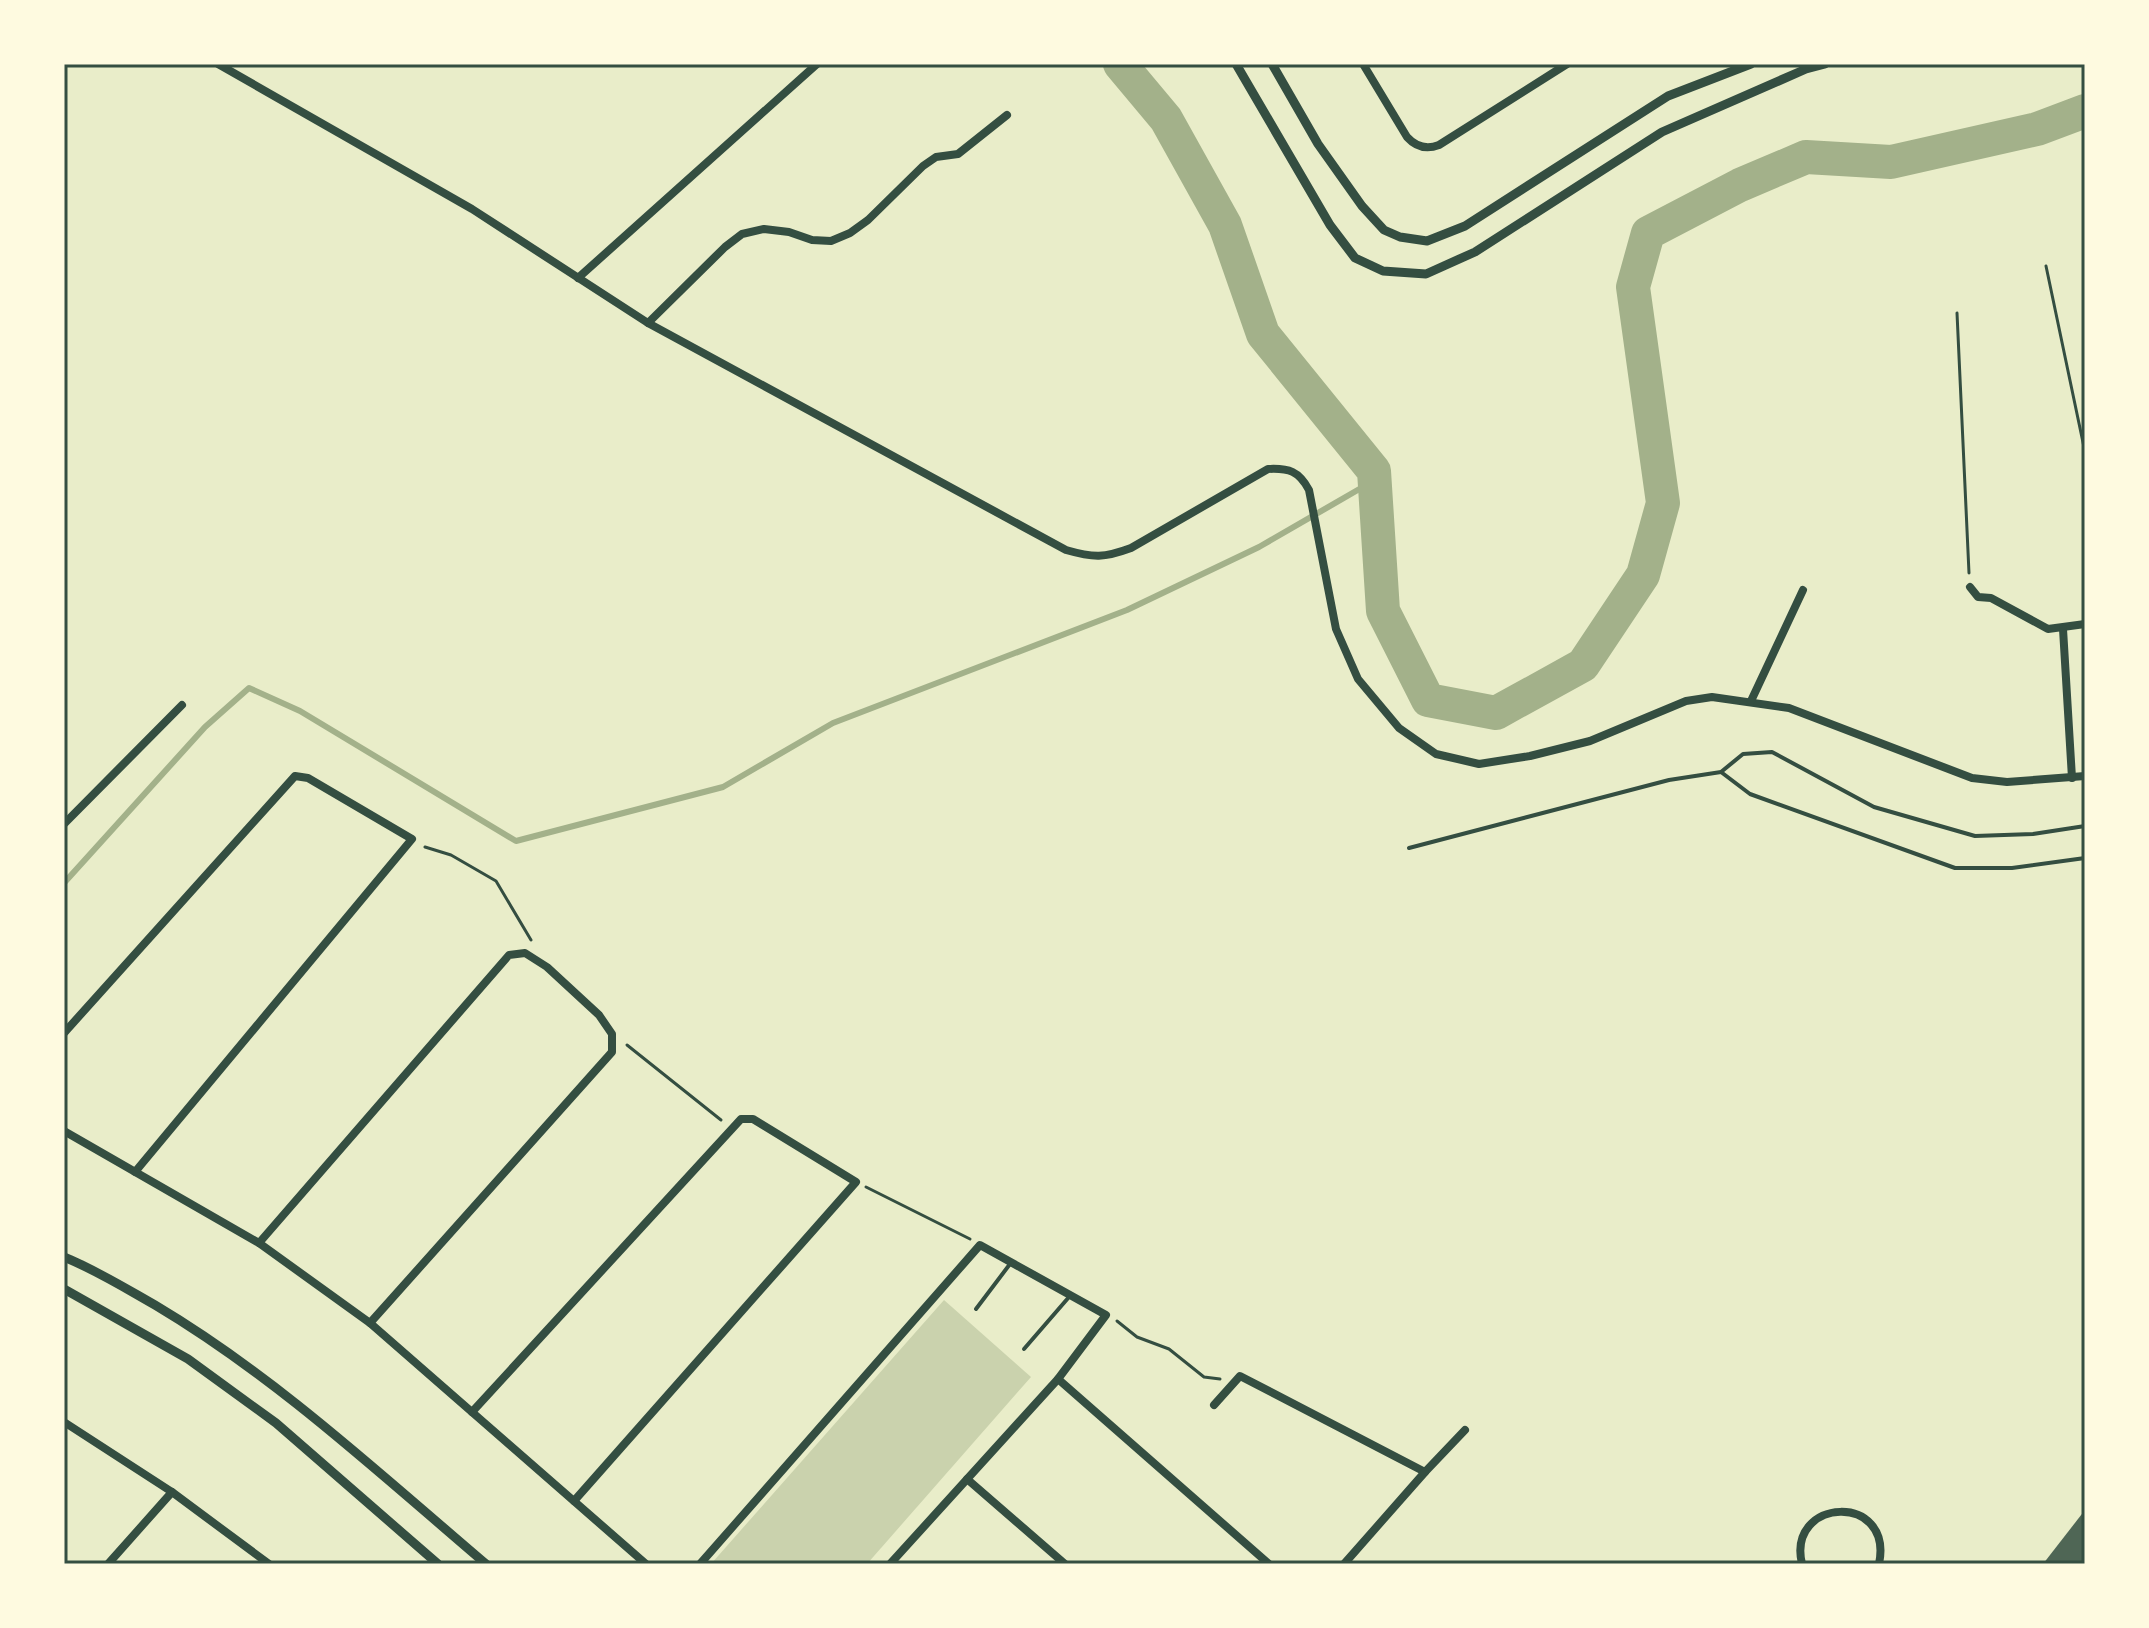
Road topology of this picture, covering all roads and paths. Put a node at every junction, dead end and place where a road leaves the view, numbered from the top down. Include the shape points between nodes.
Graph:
1 (218, 64) edge
2 (817, 64) edge
3 (1236, 64) edge
4 (1272, 64) edge
5 (1363, 64) edge
6 (1567, 64) edge
7 (1751, 64) edge
8 (1825, 64) edge
9 (1806, 66) edge
10 (1007, 115) dead end
11 (2046, 266) dead end
12 (578, 278) junction
13 (1957, 313) dead end
14 (648, 323) junction
15 (2085, 452) edge
16 (1970, 587) joint
17 (1803, 590) dead end
18 (2085, 624) edge
19 (2063, 629) junction
20 (1751, 701) junction
21 (182, 705) dead end
22 (1721, 772) junction
23 (2085, 776) edge
24 (2072, 778) junction
25 (64, 824) edge
26 (2085, 826) edge
27 (412, 839) junction
28 (1409, 848) dead end
29 (2085, 858) edge
30 (533, 942) dead end
31 (64, 1033) edge
32 (612, 1034) junction
33 (730, 1127) junction
34 (64, 1131) edge
35 (135, 1172) junction
36 (856, 1182) junction
37 (259, 1243) junction
38 (980, 1245) junction
39 (64, 1257) edge
40 (1011, 1262) junction
41 (64, 1289) edge
42 (1070, 1295) junction
43 (976, 1309) dead end
44 (1106, 1315) junction
45 (370, 1323) junction
46 (1024, 1349) dead end
47 (1240, 1376) junction
48 (1058, 1379) junction
49 (1214, 1405) dead end
50 (472, 1412) junction
51 (64, 1422) edge
52 (1465, 1430) dead end
53 (1425, 1472) junction
54 (967, 1479) junction
55 (172, 1492) junction
56 (574, 1501) junction
57 (108, 1564) edge
58 (269, 1564) edge
59 (438, 1564) edge
60 (486, 1564) edge
61 (646, 1564) edge
62 (700, 1564) edge
63 (890, 1564) edge
64 (1065, 1564) edge
65 (1269, 1564) edge
66 (1344, 1564) edge
67 (1802, 1564) edge
68 (1879, 1564) edge

1 - 12 street via 462,202
2 - 12 street
3 - 9 street via 1330,225 1355,258 1383,271 1426,274 1475,252 1662,132
4 - 7 street via 1362,206 1384,230 1427,241 1465,226 1668,96
5 - 6 street via 1407,137 1428,148
8 - 9 street
10 - 14 street via 958,154 936,157 923,166 850,233 831,241 764,229 742,234
11 - 15 path
12 - 14 street
13 - 16 path
14 - 20 street via 1066,550 1090,557 1131,548 1268,469 1287,468 1301,476 1309,490 1336,629 1358,679 1399,728 1436,754 1479,764 1530,756 1590,741 1686,701
16 - 19 street via 1978,597 1991,598 2048,629
17 - 20 street
18 - 19 street
19 - 24 street
20 - 24 street via 1789,708 1972,778
21 - 25 street
22 - 26 lane via 1743,754 1772,752 1874,807 1975,836
22 - 28 lane via 1669,780
22 - 29 lane via 1750,794 1955,868 2012,868
23 - 24 street
27 - 30 path via 496,881
27 - 31 street via 308,778 295,776
27 - 35 street
32 - 33 path
32 - 37 street via 547,967 525,953 509,955
32 - 45 street via 612,1052
33 - 36 street via 753,1119
33 - 50 street
34 - 35 street
35 - 37 street
36 - 38 path
36 - 56 street
37 - 45 street
38 - 40 street
38 - 62 street
39 - 60 street via 91,1267 206,1335 294,1400
40 - 42 street
40 - 43 lane
41 - 59 street via 188,1359 276,1423
42 - 44 street
42 - 46 lane
44 - 47 path via 1137,1337 1169,1349 1204,1377
44 - 48 street
45 - 50 street
47 - 49 street
47 - 53 street
48 - 54 street
48 - 65 street
50 - 56 street
51 - 55 street
52 - 53 street
53 - 66 street
54 - 63 street
54 - 64 street
55 - 57 street
55 - 58 street
56 - 61 street
67 - 68 street via 1806,1530 1822,1515 1843,1511 1863,1517 1877,1533

